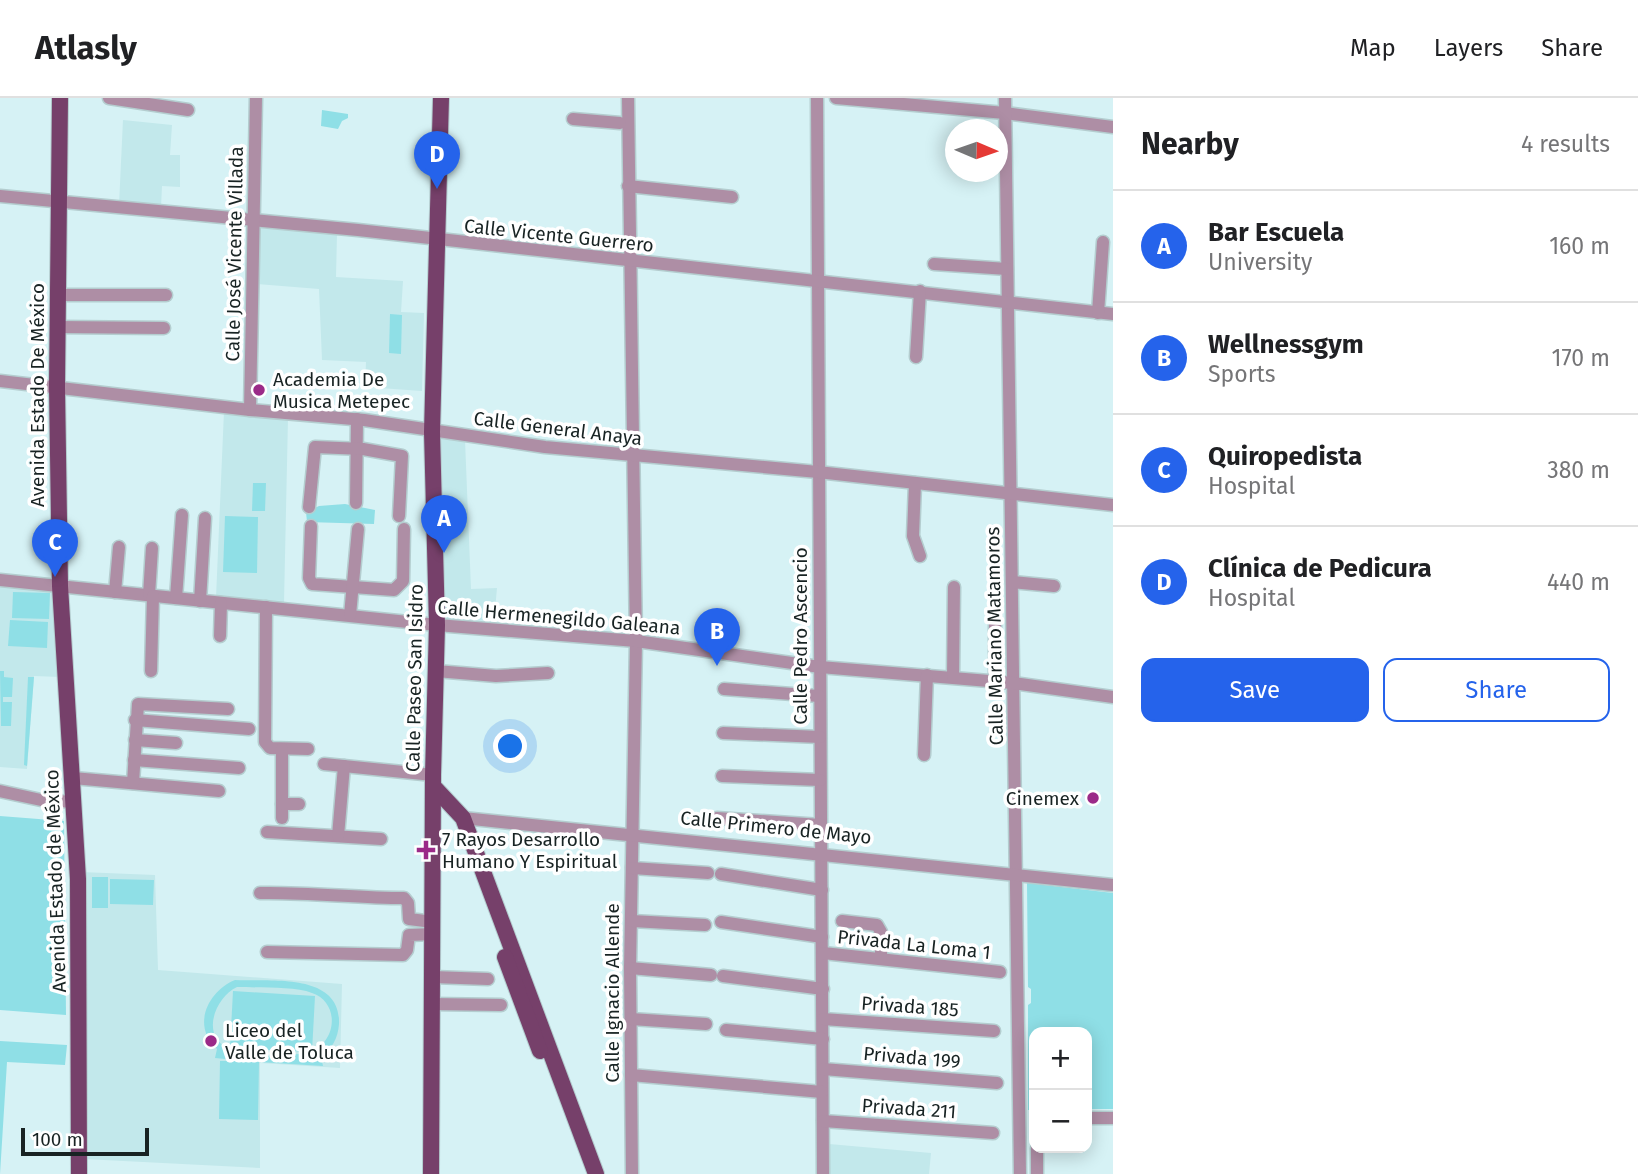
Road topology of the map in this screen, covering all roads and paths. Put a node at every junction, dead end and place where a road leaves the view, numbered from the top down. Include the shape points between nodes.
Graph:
1 (60, 98) edge
2 (109, 98) edge
3 (256, 98) edge
4 (441, 98) edge
5 (628, 98) edge
6 (817, 98) edge
7 (836, 98) edge
8 (1005, 98) edge
9 (188, 110) dead end
10 (1005, 113) junction
11 (573, 119) dead end
12 (620, 123) dead end
13 (1113, 127) edge
14 (628, 186) junction
15 (0, 196) edge
16 (732, 197) dead end
17 (57, 203) junction
18 (253, 222) junction
19 (437, 241) junction
20 (1102, 243) dead end
21 (631, 263) junction
22 (934, 264) dead end
23 (1007, 269) junction
24 (817, 281) junction
25 (920, 291) junction
26 (58, 295) junction
27 (166, 295) dead end
28 (1007, 302) junction
29 (1098, 313) junction
30 (1113, 314) edge
31 (58, 327) junction
32 (164, 328) dead end
33 (916, 357) dead end
34 (0, 381) edge
35 (57, 387) junction
36 (250, 410) junction
37 (361, 420) junction
38 (432, 432) junction
39 (359, 452) junction
40 (634, 456) junction
41 (818, 472) junction
42 (915, 483) junction
43 (1012, 495) junction
44 (356, 503) dead end
45 (1113, 505) edge
46 (309, 507) dead end
47 (182, 514) dead end
48 (398, 516) dead end
49 (205, 518) dead end
50 (311, 526) dead end
51 (358, 529) dead end
52 (404, 529) dead end
53 (119, 547) dead end
54 (152, 548) dead end
55 (919, 556) dead end
56 (0, 580) edge
57 (355, 582) junction
58 (1012, 582) junction
59 (60, 586) junction
60 (1054, 586) dead end
61 (954, 587) dead end
62 (995, 590) dead end
63 (115, 592) junction
64 (151, 596) junction
65 (176, 598) junction
66 (200, 601) junction
67 (221, 603) junction
68 (266, 607) junction
69 (353, 615) junction
70 (438, 625) junction
71 (220, 636) dead end
72 (636, 641) junction
73 (820, 667) junction
74 (151, 671) dead end
75 (436, 671) junction
76 (548, 673) dead end
77 (927, 675) junction
78 (953, 677) junction
79 (995, 681) junction
80 (1013, 683) junction
81 (724, 689) dead end
82 (819, 696) junction
83 (1113, 697) edge
84 (228, 709) dead end
85 (135, 720) junction
86 (249, 729) dead end
87 (723, 733) dead end
88 (820, 737) junction
89 (135, 740) junction
90 (176, 743) dead end
91 (282, 749) junction
92 (308, 749) dead end
93 (924, 755) dead end
94 (134, 760) junction
95 (324, 764) dead end
96 (344, 766) junction
97 (239, 768) dead end
98 (722, 776) dead end
99 (73, 778) junction
100 (820, 780) junction
101 (433, 781) junction
102 (133, 783) junction
103 (0, 791) edge
104 (219, 791) dead end
105 (74, 802) junction
106 (282, 804) junction
107 (299, 804) dead end
108 (433, 816) junction
109 (717, 817) dead end
110 (282, 818) dead end
111 (458, 818) junction
112 (821, 825) junction
113 (267, 832) dead end
114 (634, 834) junction
115 (338, 836) junction
116 (381, 839) dead end
117 (821, 853) junction
118 (632, 868) junction
119 (1016, 874) junction
120 (1113, 885) edge
121 (822, 890) junction
122 (260, 893) dead end
123 (632, 921) junction
124 (842, 921) dead end
125 (721, 922) dead end
126 (705, 925) dead end
127 (433, 928) junction
128 (822, 937) junction
129 (267, 952) dead end
130 (823, 953) junction
131 (881, 958) junction
132 (630, 968) junction
133 (1000, 972) dead end
134 (433, 977) junction
135 (488, 979) dead end
136 (823, 989) junction
137 (432, 1004) junction
138 (501, 1005) dead end
139 (631, 1019) junction
140 (823, 1019) junction
141 (706, 1024) dead end
142 (726, 1030) dead end
143 (994, 1031) dead end
144 (823, 1039) junction
145 (823, 1069) junction
146 (631, 1075) junction
147 (997, 1083) dead end
148 (822, 1092) junction
149 (1029, 1117) edge
150 (1019, 1118) junction
151 (1092, 1118) edge
152 (1113, 1118) edge
153 (823, 1121) junction
154 (993, 1133) dead end
155 (1037, 1153) edge
156 (79, 1174) edge
157 (431, 1174) edge
158 (585, 1174) edge
159 (596, 1174) edge
160 (632, 1174) edge
161 (823, 1174) edge
162 (1020, 1174) edge
163 (1037, 1174) edge

1 - 17 main road
2 - 9 street
3 - 18 street, Calle José Vicente Villada
4 - 19 main road, Calle Paseo San Isidro
5 - 14 street, Calle Ignacio Allende
6 - 24 street, Calle Pedro Ascencio
7 - 10 street
8 - 10 street, Calle Mariano Matamoros
10 - 13 street
10 - 23 street, Calle Mariano Matamoros
11 - 12 street
14 - 16 street
14 - 21 street, Calle Ignacio Allende
15 - 17 street, Calle Vicente Guerrero
17 - 18 street, Calle Vicente Guerrero
17 - 26 main road, Avenida Estado De México
18 - 19 street, Calle Vicente Guerrero
18 - 36 street, Calle José Vicente Villada
19 - 21 street, Calle Vicente Guerrero
19 - 38 main road, Calle Paseo San Isidro
20 - 29 street
21 - 24 street, Calle Vicente Guerrero
21 - 40 street, Calle Ignacio Allende
22 - 23 street
23 - 28 street, Calle Mariano Matamoros
24 - 25 street, Calle Vicente Guerrero
24 - 41 street, Calle Pedro Ascencio
25 - 28 street, Calle Vicente Guerrero
25 - 33 street
26 - 27 street
26 - 31 main road, Avenida Estado De México
28 - 29 street, Calle Vicente Guerrero
28 - 43 street, Calle Mariano Matamoros
29 - 30 street, Calle Vicente Guerrero
31 - 32 street
31 - 35 main road, Avenida Estado De México
34 - 35 street, Calle General Anaya
35 - 36 street, Calle General Anaya
35 - 59 main road, Avenida Estado De México
36 - 37 street, Calle General Anaya
37 - 38 street, Calle General Anaya
37 - 39 street
38 - 40 street, Calle General Anaya
38 - 70 main road, Calle Paseo San Isidro
39 - 44 street
39 - 46 street via 313,449
39 - 48 street via 402,456
40 - 41 street, Calle General Anaya
40 - 72 street, Calle Ignacio Allende
41 - 42 street, Calle General Anaya
41 - 73 street, Calle Pedro Ascencio
42 - 43 street, Calle General Anaya
42 - 55 street via 913,536
43 - 45 street, Calle General Anaya
43 - 58 street, Calle Mariano Matamoros
47 - 65 street
49 - 66 street
50 - 57 street via 310,582
51 - 57 street
52 - 57 street via 401,586 394,590
53 - 63 street
54 - 64 street
56 - 59 street, Calle Hermenegildo Galeana
57 - 69 street
58 - 60 street
58 - 80 street, Calle Mariano Matamoros
59 - 63 street, Calle Hermenegildo Galeana
59 - 99 main road, Avenida Estado de México
61 - 78 street
62 - 79 street
63 - 64 street, Calle Hermenegildo Galeana
64 - 65 street, Calle Hermenegildo Galeana
64 - 74 street
65 - 66 street, Calle Hermenegildo Galeana
66 - 67 street, Calle Hermenegildo Galeana
67 - 68 street, Calle Hermenegildo Galeana
67 - 71 street
68 - 69 street, Calle Hermenegildo Galeana
68 - 91 street via 265,742 270,748
69 - 70 street, Calle Hermenegildo Galeana
70 - 72 street, Calle Hermenegildo Galeana
70 - 75 main road, Calle Paseo San Isidro
72 - 73 street, Calle Hermenegildo Galeana
72 - 114 street, Calle Ignacio Allende
73 - 77 street, Calle Hermenegildo Galeana
73 - 82 street, Calle Pedro Ascencio
75 - 76 street via 504,676
75 - 101 main road, Calle Paseo San Isidro
77 - 78 street, Calle Hermenegildo Galeana
77 - 93 street
78 - 79 street, Calle Hermenegildo Galeana
79 - 80 street, Calle Hermenegildo Galeana
80 - 83 street, Calle Hermenegildo Galeana
80 - 119 street, Calle Mariano Matamoros
81 - 82 street
82 - 88 street, Calle Pedro Ascencio
84 - 85 street via 141,703
85 - 86 street
85 - 89 street
87 - 88 street
88 - 100 street, Calle Pedro Ascencio
89 - 90 street
89 - 94 street
91 - 92 street
91 - 106 street
94 - 97 street
94 - 102 street
95 - 96 street
96 - 101 street
96 - 115 street
98 - 100 street
99 - 102 street
99 - 105 main road, Avenida Estado de México
100 - 112 street, Calle Pedro Ascencio
101 - 108 main road, Calle Paseo San Isidro
101 - 111 main road
102 - 104 street
103 - 105 street
105 - 156 main road, Avenida Estado de México via 80,980
106 - 107 street
106 - 110 street
108 - 111 main road, Calle Primero de Mayo
108 - 127 main road, Calle Paseo San Isidro
109 - 112 street
111 - 114 street, Calle Primero de Mayo
111 - 158 main road
111 - 159 main road
112 - 117 street, Calle Pedro Ascencio
113 - 115 street
114 - 117 street, Calle Primero de Mayo
114 - 118 street, Calle Ignacio Allende
115 - 116 street
117 - 119 street, Calle Primero de Mayo
117 - 121 street, Calle Pedro Ascencio
118 - 121 street via 714,873
118 - 123 street, Calle Ignacio Allende
119 - 120 street, Calle Primero de Mayo
119 - 150 street, Calle Mariano Matamoros
121 - 128 street, Calle Pedro Ascencio
122 - 127 street via 404,898 409,919
123 - 126 street
123 - 132 street, Calle Ignacio Allende
124 - 131 street via 877,925
125 - 128 street
127 - 129 street via 409,935 406,953
127 - 134 main road, Calle Paseo San Isidro
128 - 130 street, Calle Pedro Ascencio
130 - 131 street, Privada La Loma 1
130 - 136 street, Calle Pedro Ascencio
131 - 133 street, Privada La Loma 1
132 - 136 street
132 - 139 street, Calle Ignacio Allende
134 - 135 street
134 - 137 main road, Calle Paseo San Isidro
136 - 140 street, Calle Pedro Ascencio
137 - 138 street
137 - 157 main road, Calle Paseo San Isidro
139 - 141 street
139 - 146 street, Calle Ignacio Allende
140 - 143 street, Privada 185
140 - 144 street, Calle Pedro Ascencio
142 - 144 street
144 - 145 street, Calle Pedro Ascencio
145 - 147 street, Privada 199
145 - 148 street, Calle Pedro Ascencio
146 - 148 street
146 - 160 street, Calle Ignacio Allende
148 - 153 street, Calle Pedro Ascencio
149 - 150 street
150 - 162 street, Calle Mariano Matamoros
151 - 152 street
153 - 154 street, Privada 211
153 - 161 street, Calle Pedro Ascencio
155 - 163 street

